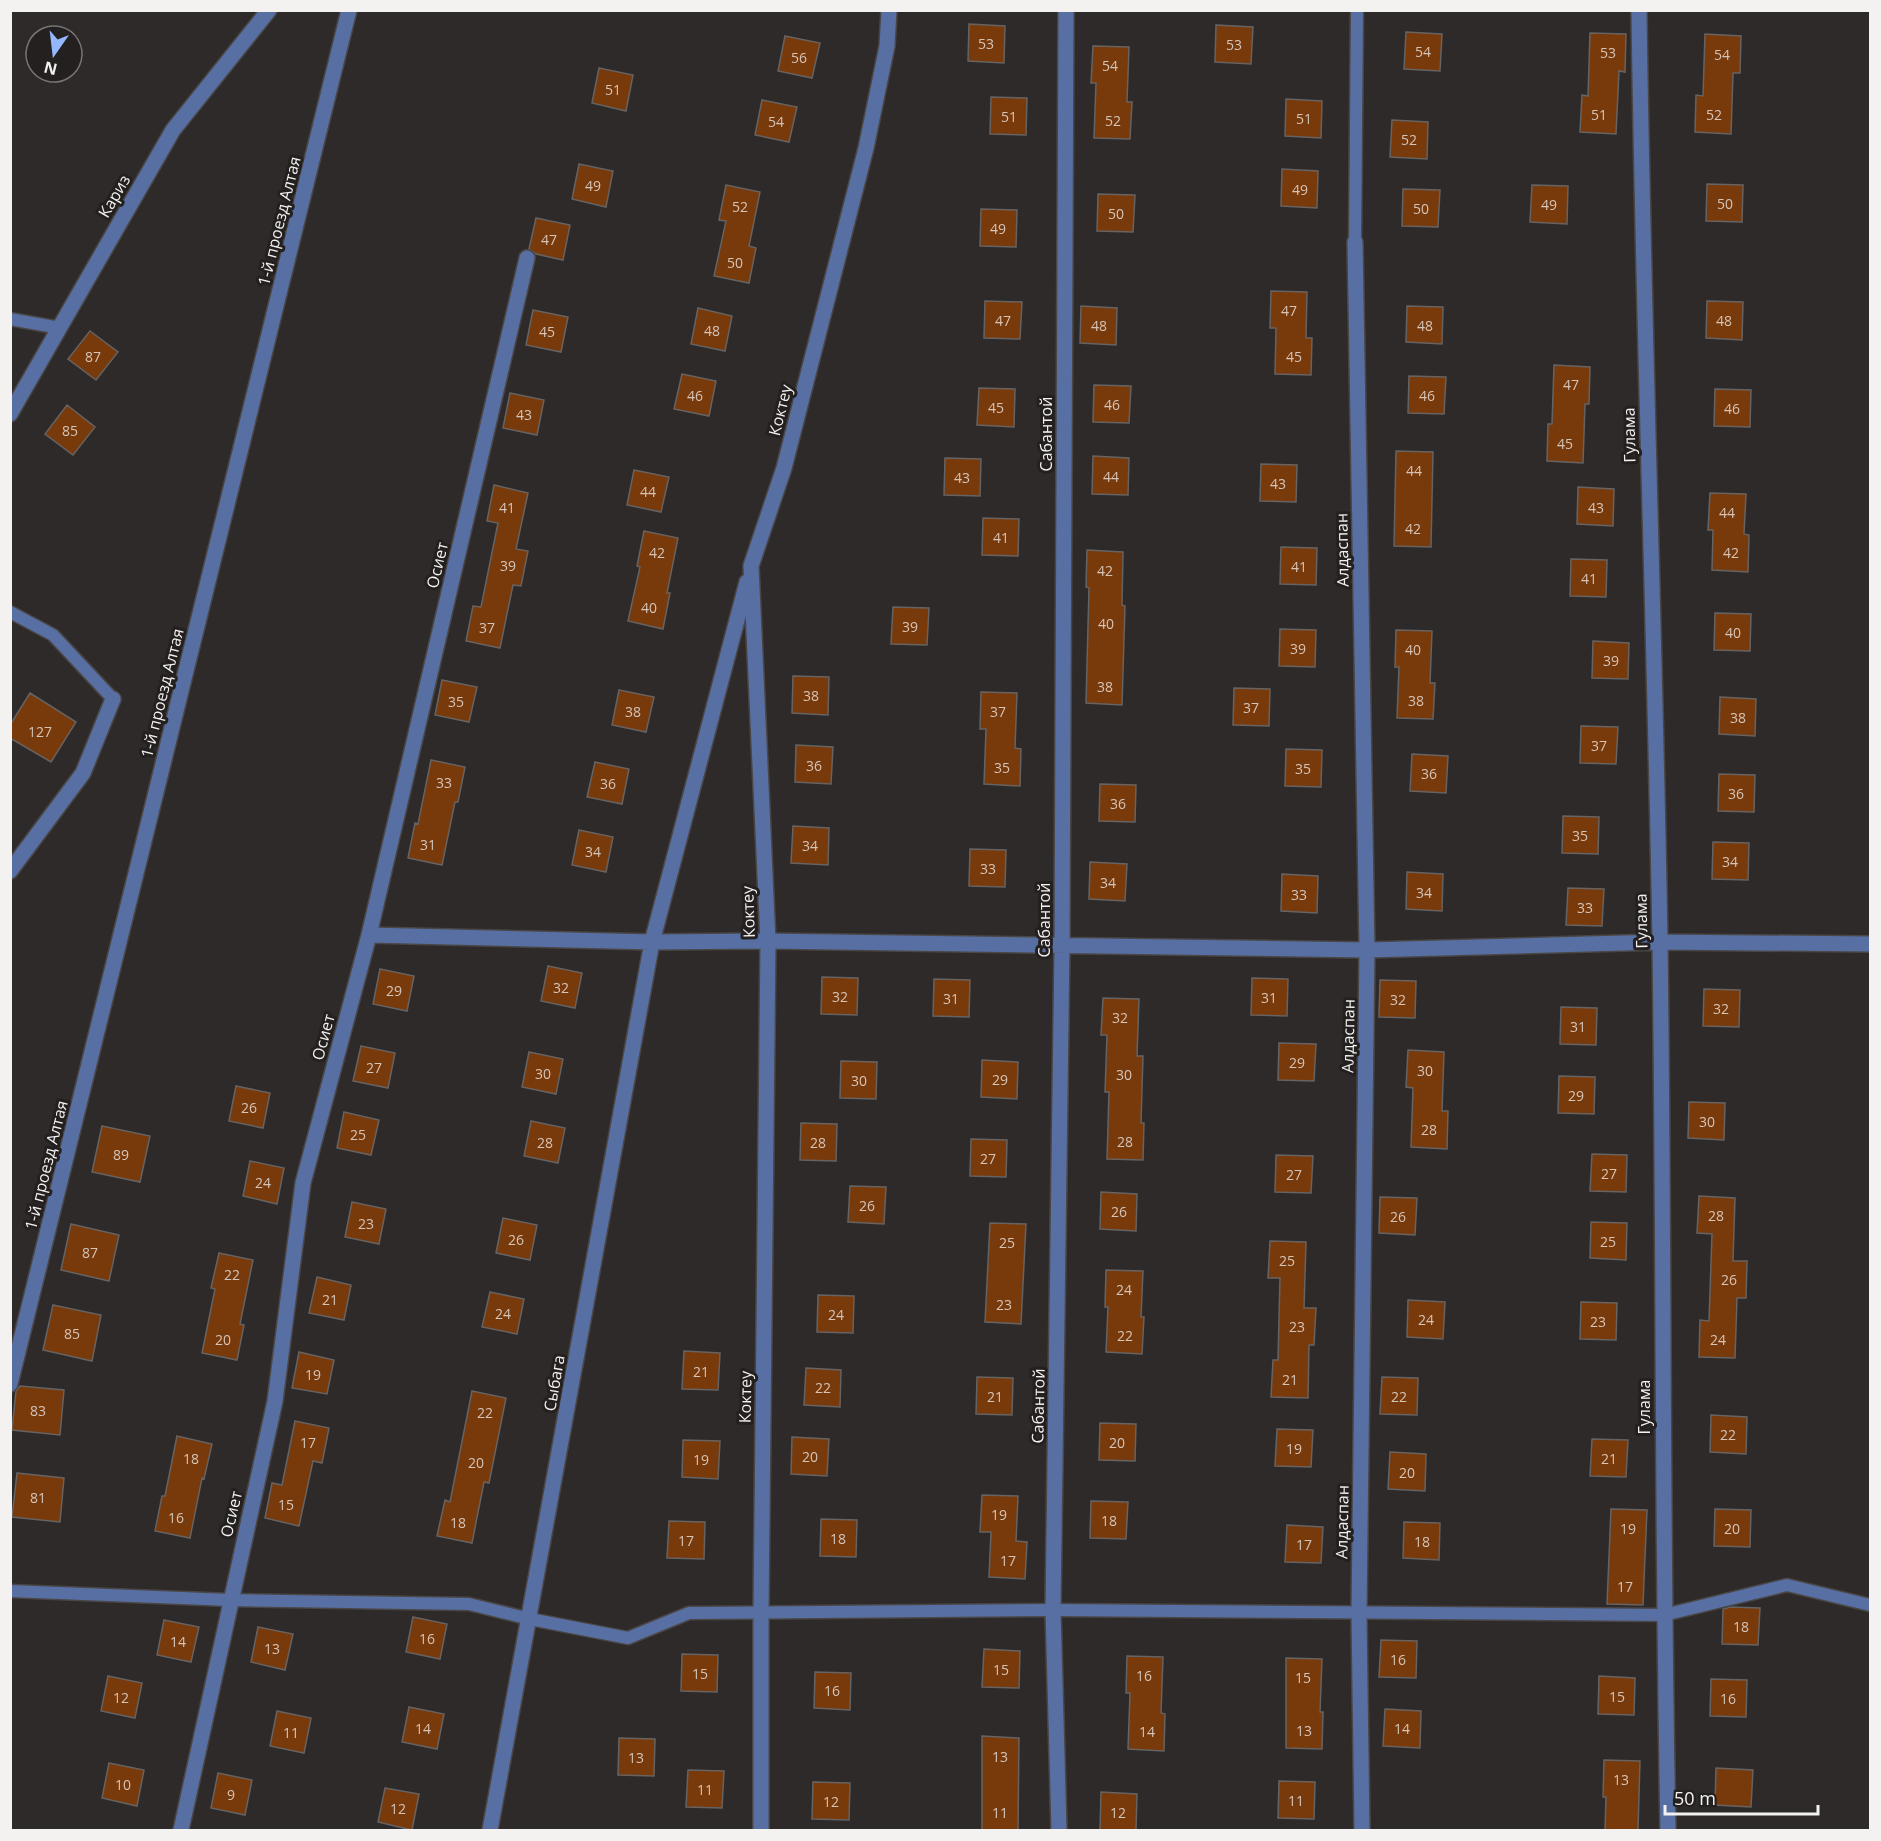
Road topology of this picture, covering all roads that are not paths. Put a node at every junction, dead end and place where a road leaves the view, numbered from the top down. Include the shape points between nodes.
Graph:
1 (269, 10) edge
2 (349, 10) edge
3 (889, 10) edge
4 (1066, 10) edge
5 (1357, 10) edge
6 (1639, 10) edge
7 (1355, 242) joint
8 (526, 258) dead end
9 (10, 319) edge
10 (60, 328) junction
11 (10, 414) edge
12 (751, 566) junction
13 (10, 612) edge
14 (112, 699) joint
15 (10, 871) edge
16 (369, 935) junction
17 (768, 941) junction
18 (652, 942) junction
19 (1660, 942) junction
20 (1870, 944) edge
21 (1062, 946) junction
22 (1367, 950) junction
23 (10, 1384) edge
24 (10, 1591) edge
25 (230, 1600) junction
26 (1870, 1605) edge
27 (1053, 1611) junction
28 (761, 1612) junction
29 (1359, 1614) junction
30 (1664, 1615) junction
31 (530, 1619) junction
32 (181, 1830) edge
33 (490, 1830) edge
34 (762, 1830) edge
35 (1059, 1830) edge
36 (1362, 1830) edge
37 (1668, 1830) edge

1 - 10 street, Кариз via 172,130
2 - 23 street, 1-й проезд Алтая
3 - 12 street, Коктеу via 887,46 866,148 784,468
4 - 21 street, Сабантой
5 - 7 lane
6 - 19 street, Гулама
7 - 22 street, Алдаспан
8 - 16 street, Осиет
9 - 10 lane
10 - 11 street, Кариз
12 - 17 street, Коктеу
12 - 18 street, Сыбага
13 - 14 lane via 53,635
14 - 15 street via 83,773
16 - 18 street
16 - 25 street, Осиет via 303,1183 275,1401
17 - 18 street
17 - 21 street
17 - 28 street, Коктеу
18 - 31 street, Сыбага
19 - 20 street
19 - 22 street
19 - 30 street, Гулама
21 - 22 street
21 - 27 street, Сабантой
22 - 29 street, Алдаспан
24 - 25 lane
25 - 31 lane via 469,1604
25 - 32 street, Осиет
26 - 30 lane via 1786,1585
27 - 28 lane
27 - 29 lane
27 - 35 street, Сабантой
28 - 31 lane via 688,1613 628,1638
28 - 34 street, Коктеу
29 - 30 lane
29 - 36 street, Алдаспан
30 - 37 street, Гулама
31 - 33 street, Сыбага

